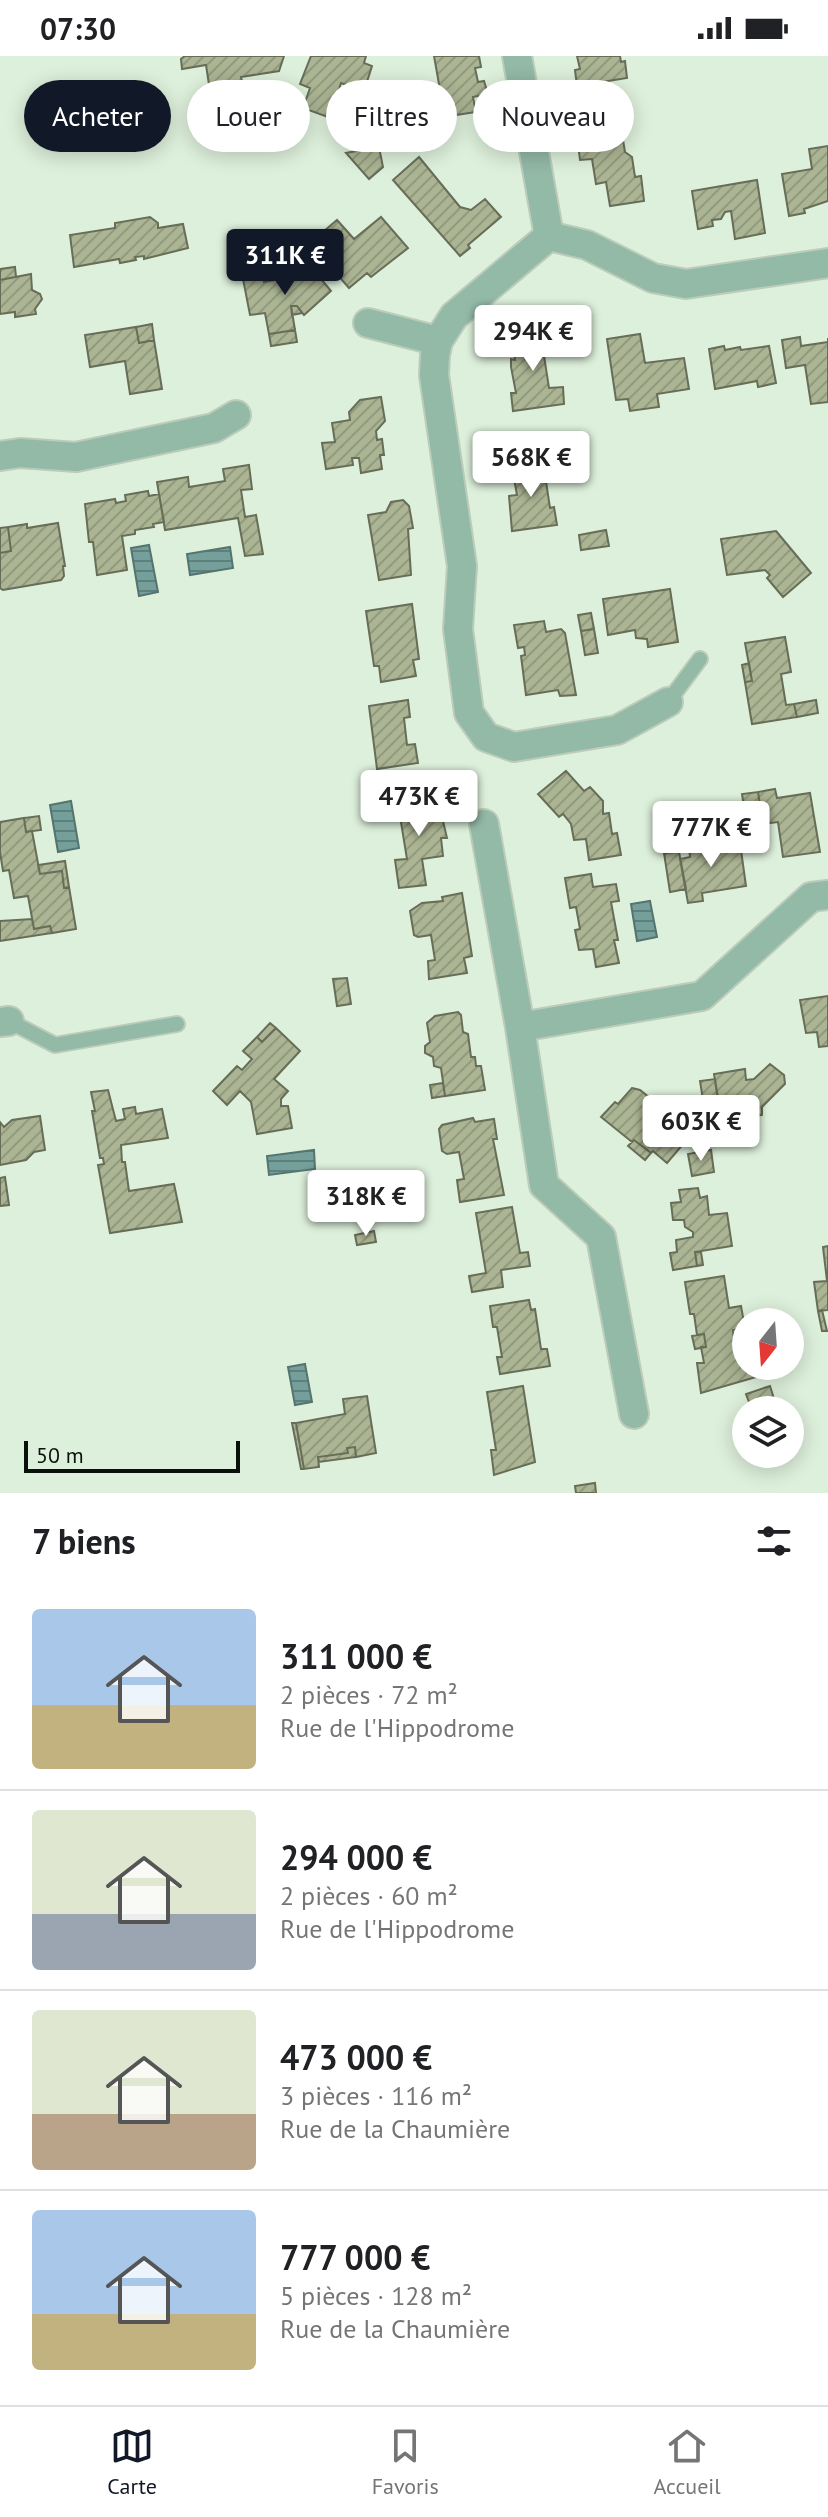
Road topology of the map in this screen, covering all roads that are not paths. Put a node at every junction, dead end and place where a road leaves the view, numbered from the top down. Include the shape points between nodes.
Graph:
1 (517, 56) edge
2 (549, 236) junction
3 (828, 263) edge
4 (368, 323) dead end
5 (438, 341) junction
6 (236, 415) dead end
7 (0, 456) edge
8 (700, 659) dead end
9 (668, 702) joint
10 (484, 824) dead end
11 (828, 895) edge
12 (5, 1022) edge
13 (177, 1024) dead end
14 (520, 1027) junction
15 (634, 1414) dead end

1 - 2 street
2 - 3 street via 587,245 653,278 686,284
2 - 5 street via 454,316
4 - 5 street
5 - 9 street via 434,375 462,566 458,629 469,713 486,737 514,747 617,730
6 - 7 street via 214,428 76,457
8 - 9 lane
10 - 14 street
11 - 14 street via 811,897 702,996
12 - 13 lane via 55,1045
14 - 15 street via 544,1185 601,1237

